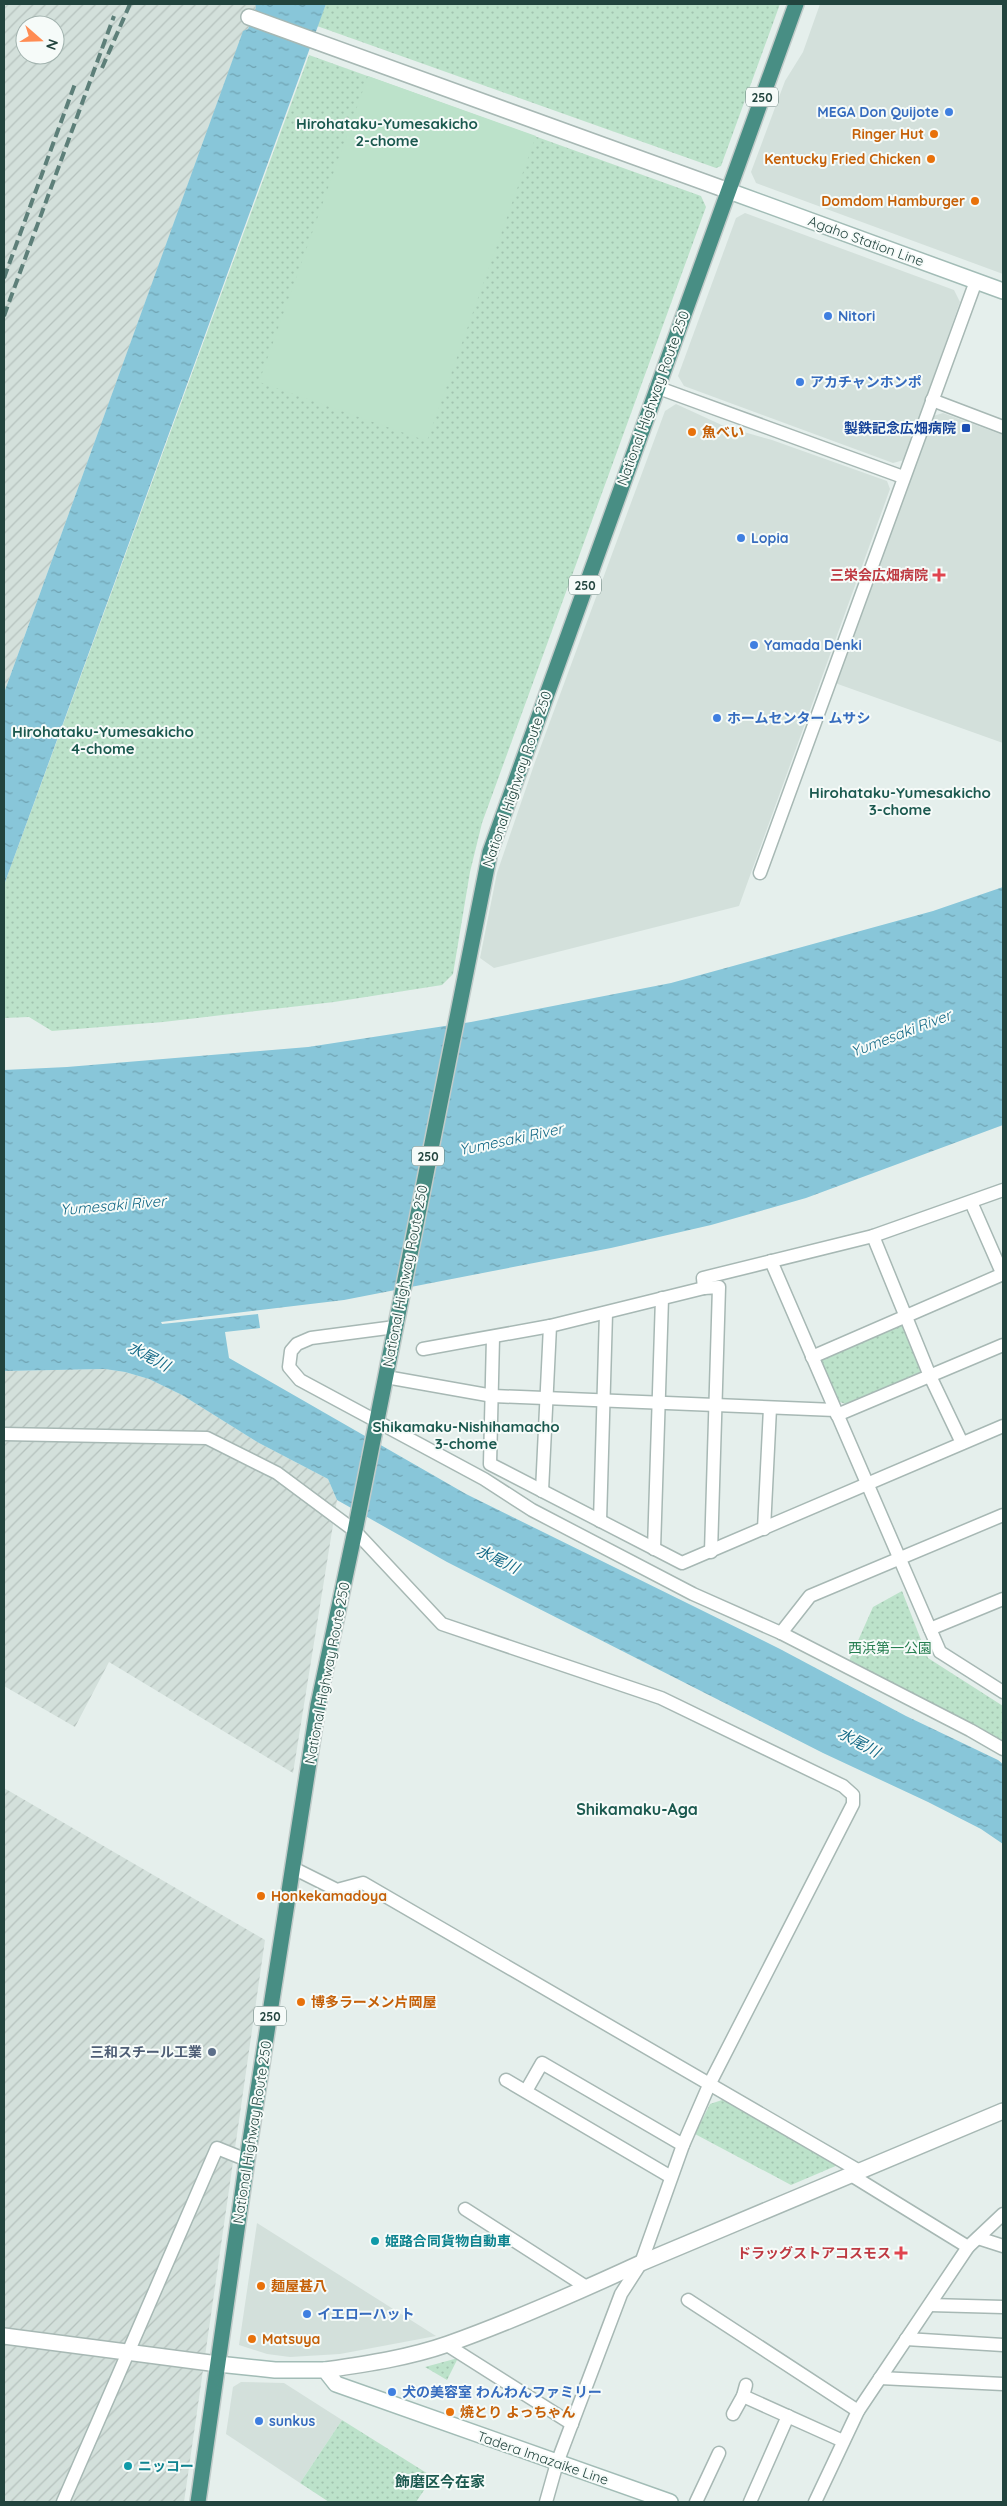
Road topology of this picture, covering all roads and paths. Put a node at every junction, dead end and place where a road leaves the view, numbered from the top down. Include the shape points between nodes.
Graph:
1 (796, 4) edge
2 (249, 17) dead end
3 (729, 191) junction
4 (976, 281) junction
5 (1003, 291) edge
6 (656, 387) junction
7 (932, 400) junction
8 (1003, 427) edge
9 (904, 477) junction
10 (760, 873) dead end
11 (1003, 1190) edge
12 (971, 1202) junction
13 (873, 1236) junction
14 (771, 1261) junction
15 (1003, 1274) edge
16 (704, 1288) junction
17 (662, 1298) junction
18 (606, 1313) junction
19 (905, 1316) junction
20 (550, 1326) junction
21 (395, 1328) junction
22 (493, 1337) junction
23 (1003, 1345) edge
24 (423, 1348) dead end
25 (812, 1357) junction
26 (930, 1376) junction
27 (386, 1377) junction
28 (493, 1396) junction
29 (548, 1398) junction
30 (603, 1401) junction
31 (659, 1403) junction
32 (717, 1405) junction
33 (770, 1408) junction
34 (836, 1412) junction
35 (377, 1421) junction
36 (1003, 1426) edge
37 (4, 1434) edge
38 (962, 1443) junction
39 (867, 1485) junction
40 (542, 1491) junction
41 (1003, 1515) edge
42 (600, 1521) junction
43 (764, 1529) junction
44 (355, 1531) junction
45 (654, 1549) junction
46 (711, 1552) junction
47 (900, 1559) junction
48 (1003, 1599) edge
49 (930, 1629) junction
50 (780, 1633) junction
51 (1003, 1691) edge
52 (1003, 1749) edge
53 (293, 1868) junction
54 (506, 2080) dead end
55 (710, 2083) junction
56 (526, 2091) junction
57 (1003, 2110) edge
58 (683, 2145) junction
59 (247, 2160) junction
60 (856, 2174) junction
61 (671, 2177) junction
62 (464, 2209) dead end
63 (1003, 2214) edge
64 (978, 2238) junction
65 (1003, 2246) edge
66 (968, 2247) junction
67 (641, 2263) junction
68 (588, 2288) junction
69 (688, 2300) dead end
70 (930, 2304) junction
71 (1003, 2307) edge
72 (4, 2336) edge
73 (906, 2340) junction
74 (447, 2344) junction
75 (1003, 2345) edge
76 (129, 2353) junction
77 (218, 2364) junction
78 (325, 2370) junction
79 (880, 2378) junction
80 (1003, 2384) edge
81 (858, 2411) junction
82 (733, 2414) dead end
83 (788, 2416) junction
84 (572, 2424) junction
85 (843, 2441) junction
86 (719, 2453) dead end
87 (557, 2463) junction
88 (63, 2502) edge
89 (198, 2502) edge
90 (546, 2502) edge
91 (670, 2502) edge
92 (696, 2502) edge
93 (750, 2502) edge
94 (815, 2502) edge

1 - 3 highway, National Highway Route 250 / 250
2 - 3 street, Agaho Station Line
3 - 4 street, Agaho Station Line
3 - 6 highway, National Highway Route 250 / 250
4 - 5 street, Agaho Station Line
4 - 7 street
6 - 9 street
6 - 21 highway, National Highway Route 250 / 250 via 490,852
7 - 8 street
7 - 9 street
9 - 10 street
11 - 12 street
12 - 13 street
12 - 15 street
13 - 14 street
13 - 19 street
14 - 16 street via 703,1278
14 - 25 street
15 - 19 street
16 - 17 street
16 - 32 street via 719,1287
17 - 18 street
17 - 31 street
18 - 20 street
18 - 30 street
19 - 25 street
19 - 26 street
20 - 22 street
20 - 29 street
21 - 27 highway, National Highway Route 250 / 250
21 - 35 street via 303,1340 289,1359 289,1367 300,1380
22 - 24 street
22 - 28 street
23 - 26 street
25 - 34 street
26 - 34 street
26 - 38 street
27 - 28 street
27 - 35 highway, National Highway Route 250 / 250
28 - 29 street
28 - 40 street via 490,1464
29 - 30 street
29 - 40 street
30 - 31 street
30 - 42 street
31 - 32 street
31 - 45 street
32 - 33 street
32 - 46 street
33 - 34 street
33 - 43 street
34 - 39 street
35 - 44 highway, National Highway Route 250 / 250
35 - 50 street via 549,1519 693,1594
36 - 38 street
37 - 44 street via 207,1438 277,1473
38 - 39 street
39 - 43 street
39 - 47 street
40 - 42 street
41 - 47 street
42 - 45 street
43 - 46 street
44 - 53 highway, National Highway Route 250 / 250 via 318,1705
44 - 55 street via 442,1624 661,1698 843,1786 853,1795 853,1804
45 - 46 street via 682,1564
47 - 49 street
47 - 50 street via 810,1596
48 - 49 street
49 - 51 street via 940,1652
50 - 52 street
53 - 55 street via 337,1890 363,1883
53 - 59 highway, National Highway Route 250 / 250
54 - 56 street
55 - 58 street
55 - 60 street
56 - 58 street via 542,2063
56 - 61 street
57 - 60 street
58 - 61 street
59 - 76 street via 217,2148
59 - 77 highway, National Highway Route 250 / 250
60 - 66 street
60 - 67 street
61 - 67 street
62 - 68 street
63 - 64 street
64 - 65 street
64 - 66 street
66 - 70 street
67 - 68 street
67 - 84 street via 621,2294
68 - 74 street
69 - 81 street
70 - 71 street
70 - 73 street
72 - 76 street
73 - 75 street
73 - 79 street
74 - 78 street via 370,2364
74 - 84 street
76 - 77 street
76 - 88 street
77 - 78 street via 275,2370
77 - 89 highway, National Highway Route 250 / 250
78 - 87 street, Tadera Imazaike Line via 336,2384
79 - 80 street
79 - 81 street
81 - 85 street
82 - 83 street via 744,2390
83 - 85 street
83 - 93 street
84 - 87 street
85 - 94 street
86 - 92 street
87 - 90 street
87 - 91 street, Tadera Imazaike Line

